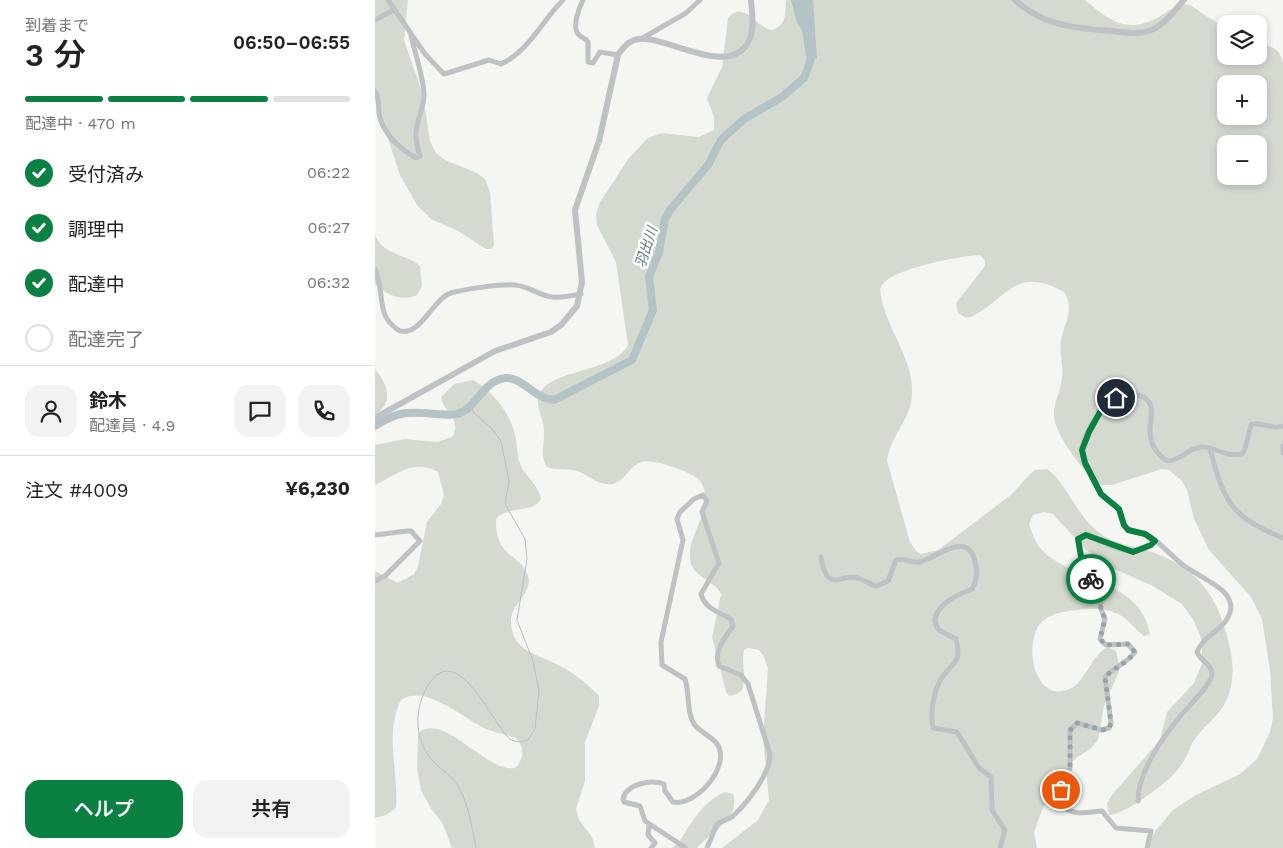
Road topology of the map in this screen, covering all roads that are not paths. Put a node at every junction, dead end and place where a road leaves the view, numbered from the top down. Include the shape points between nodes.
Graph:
1 (388, 0) edge
2 (563, 0) edge
3 (583, 0) edge
4 (700, 0) edge
5 (751, 0) edge
6 (1015, 0) edge
7 (1184, 0) edge
8 (393, 10) junction
9 (375, 20) edge
10 (410, 32) junction
11 (641, 39) junction
12 (618, 55) junction
13 (375, 91) edge
14 (375, 269) edge
15 (581, 294) junction
16 (375, 418) edge
17 (1283, 426) edge
18 (1283, 446) edge
19 (1210, 450) junction
20 (1283, 454) edge
21 (375, 535) edge
22 (1283, 538) edge
23 (1155, 541) junction
24 (821, 557) dead end
25 (375, 581) edge
26 (1138, 801) dead end
27 (649, 825) junction
28 (651, 848) edge
29 (686, 848) edge
30 (707, 848) edge
31 (1000, 848) edge
32 (1147, 848) edge

1 - 8 street
2 - 10 street via 526,46 501,64 489,60 444,74
3 - 12 street via 577,29 588,42 588,62 593,63 600,52
4 - 11 street via 686,13
5 - 11 street via 751,36 736,54 720,57
6 - 7 street via 1037,17 1065,27 1134,33 1155,28
8 - 9 street
8 - 10 street
10 - 13 street via 424,94 414,139 420,156 416,158 410,154 388,134 379,113
11 - 12 street via 622,47
12 - 15 street via 599,141 575,210
14 - 15 street via 380,283 378,316 401,332 421,323 445,295 463,290 514,285 558,298
15 - 16 street via 577,306 551,332 495,351
17 - 19 street via 1251,424 1242,454
18 - 20 street
19 - 22 street via 1228,503 1261,529
19 - 23 street via 1204,447 1195,449 1167,462 1153,444 1151,406 1141,396 1127,394 1116,398 1100,412 1082,450 1085,463 1101,494 1119,509 1128,530 1145,534
21 - 25 street via 407,530 420,541 385,576
23 - 26 street via 1224,592 1231,610 1222,626 1199,648 1200,658 1211,668 1213,675 1178,718 1153,758 1142,778
23 - 32 street via 1133,552 1086,535 1078,539 1084,572 1098,585 1100,592 1105,619 1100,639 1106,645 1128,644 1135,652 1105,677 1109,728 1103,730 1077,723 1070,730 1070,768 1059,795 1061,804 1070,812 1102,811 1116,828 1151,831
24 - 31 street via 830,579 855,578 877,586 888,581 896,560 917,562 943,550 959,547 966,548 973,556 977,575 972,589 950,598 936,621 939,630 956,639 959,657 939,682 931,719 933,728 957,732 979,768 991,777 992,810 1005,830
27 - 28 street via 648,835 655,843
27 - 29 street
27 - 30 street via 640,806 624,802 628,790 660,782 673,802 686,801 714,776 721,759 719,746 693,723 685,679 662,666 660,657 683,540 677,519 694,499 703,495 707,501 702,512 719,563 701,594 703,601 731,619 733,626 716,659 719,666 741,675 748,684 770,754 768,770 760,782 733,817 717,824

